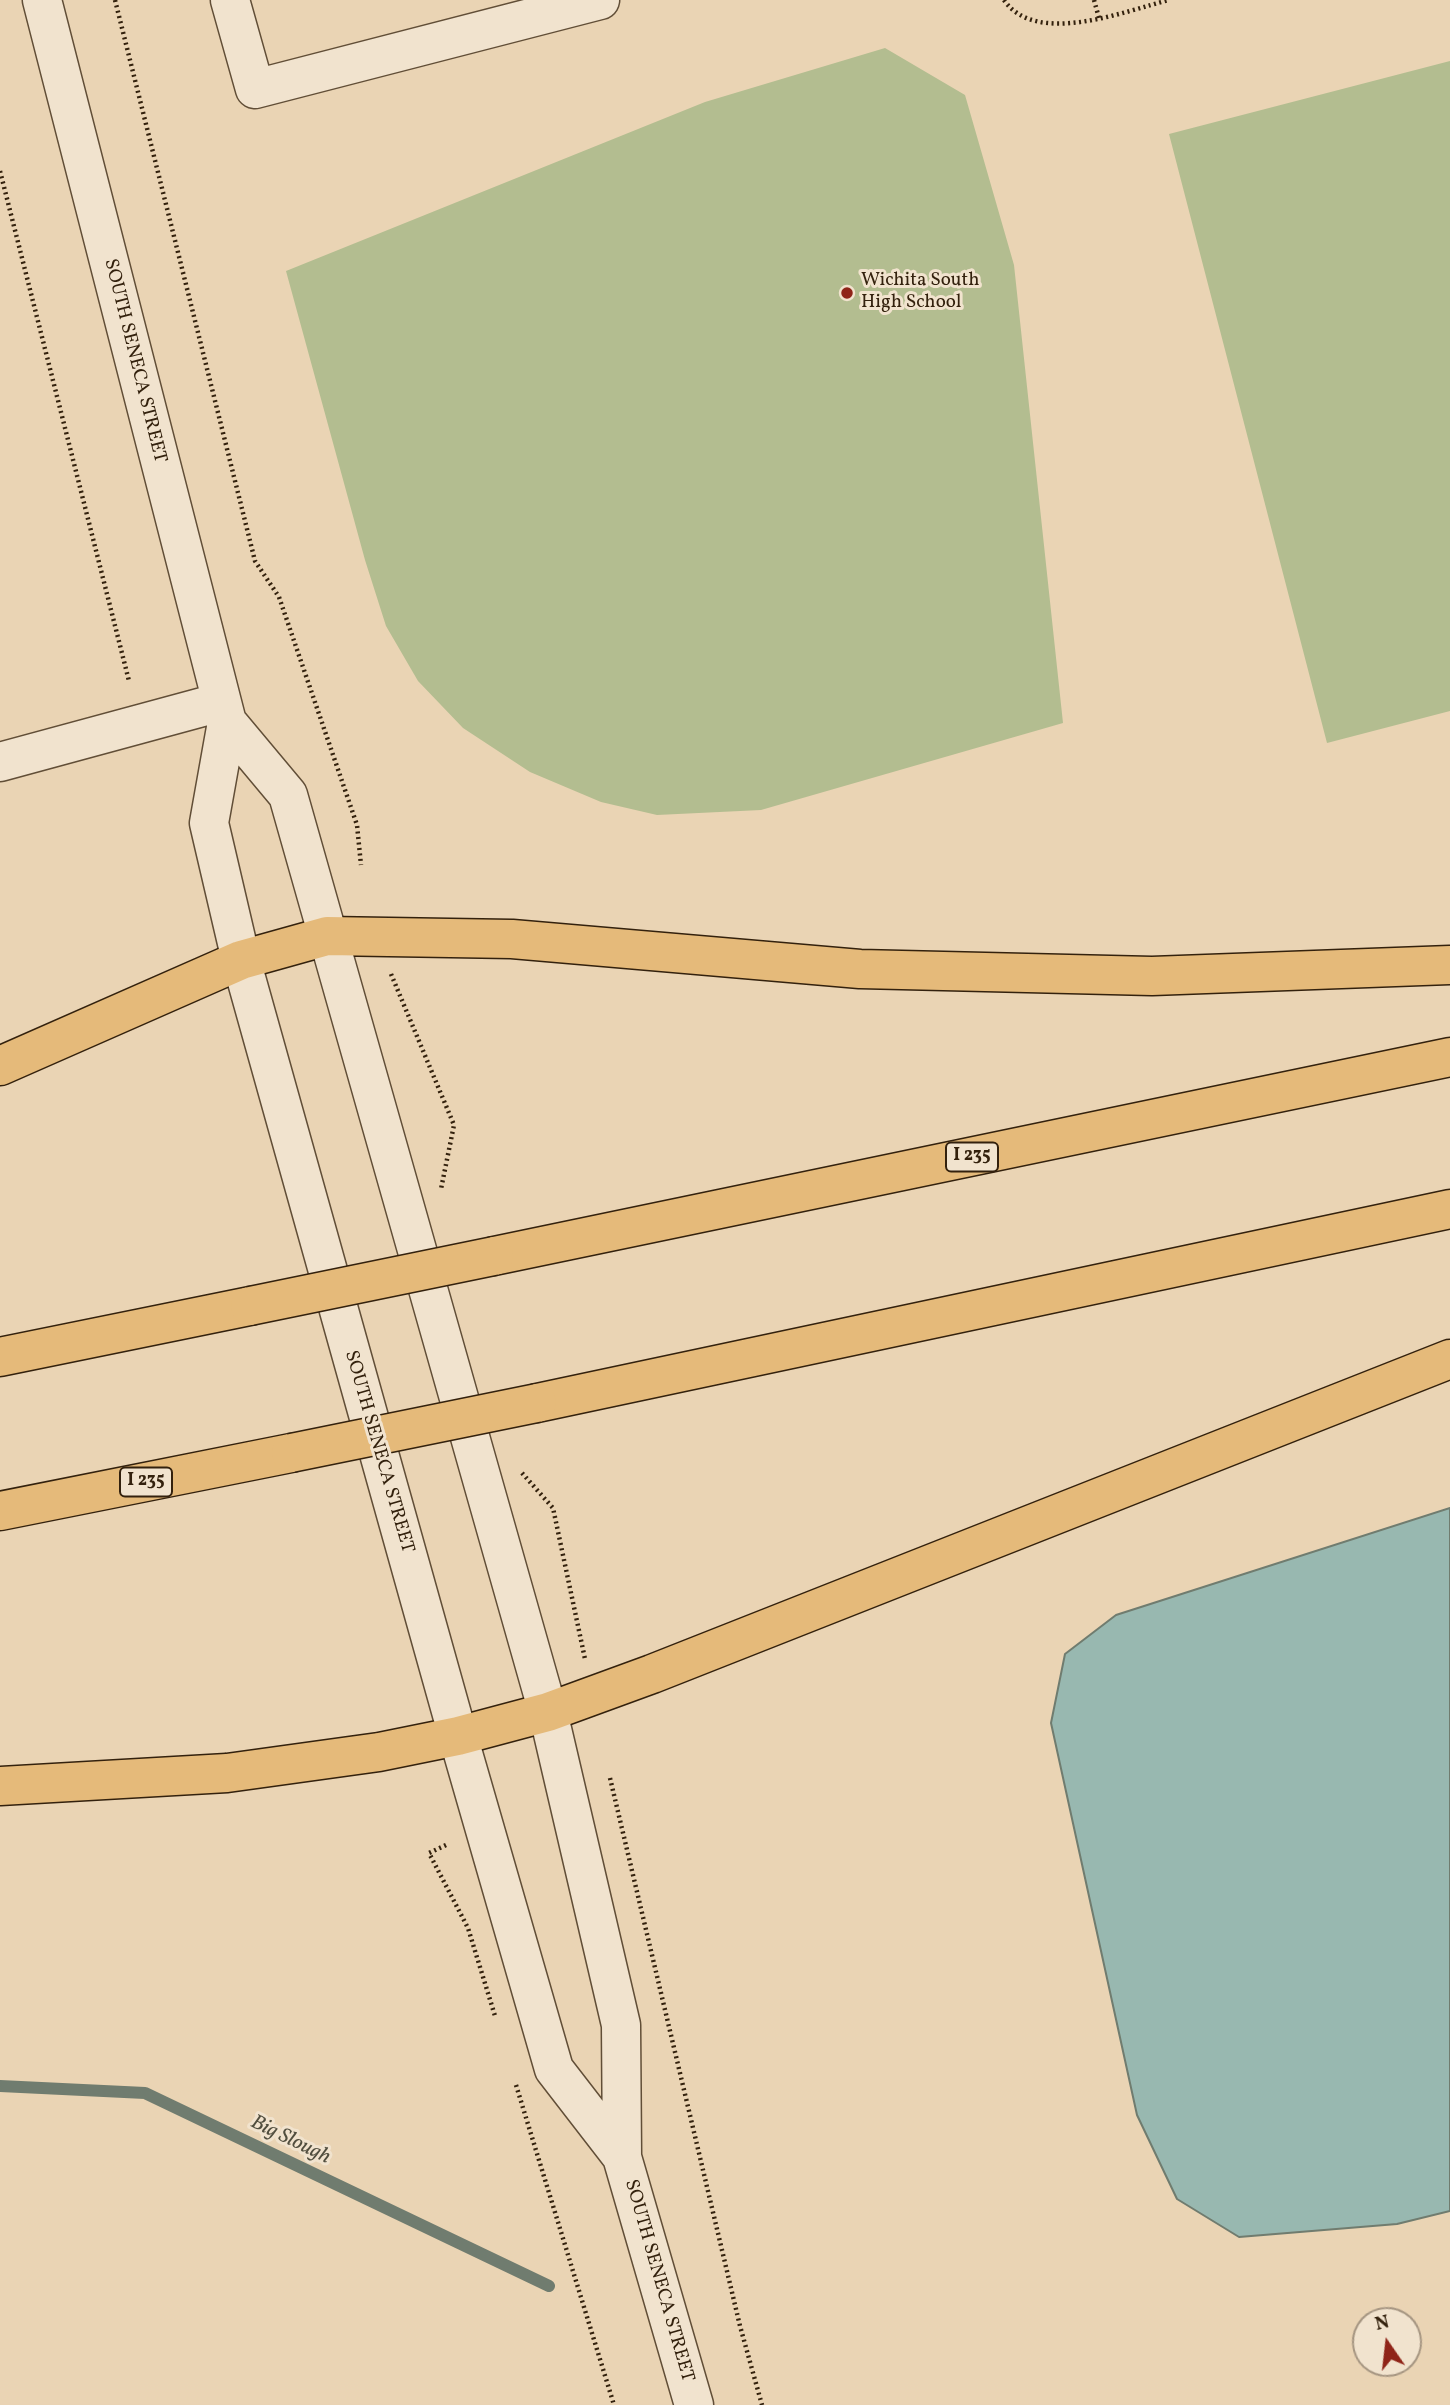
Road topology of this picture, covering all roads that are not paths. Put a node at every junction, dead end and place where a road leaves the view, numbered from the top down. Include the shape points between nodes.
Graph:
1 (42, 0) edge
2 (230, 0) edge
3 (584, 2) edge
4 (224, 712) junction
5 (0, 762) edge
6 (327, 936) junction
7 (241, 960) junction
8 (1450, 965) edge
9 (1450, 1057) edge
10 (0, 1066) edge
11 (1450, 1209) edge
12 (0, 1356) edge
13 (1450, 1359) edge
14 (0, 1511) edge
15 (548, 1712) junction
16 (457, 1735) junction
17 (0, 1786) edge
18 (622, 2157) junction
19 (694, 2405) edge

1 - 4 street, SOUTH SENECA STREET
2 - 3 street via 256,89
4 - 5 street
4 - 6 street, SOUTH SENECA STREET via 288,795
4 - 7 street, SOUTH SENECA STREET via 209,823
6 - 7 highway
6 - 8 highway via 512,939 860,969 1153,976
6 - 15 street, SOUTH SENECA STREET
7 - 10 highway
7 - 16 street, SOUTH SENECA STREET
9 - 12 highway, I 235, bridge
11 - 14 highway, I 235, bridge via 537,1403
13 - 15 highway
15 - 16 highway
15 - 18 street, SOUTH SENECA STREET via 621,2025
16 - 17 highway via 379,1752 228,1773
16 - 18 street, SOUTH SENECA STREET via 554,2070
18 - 19 street, SOUTH SENECA STREET

